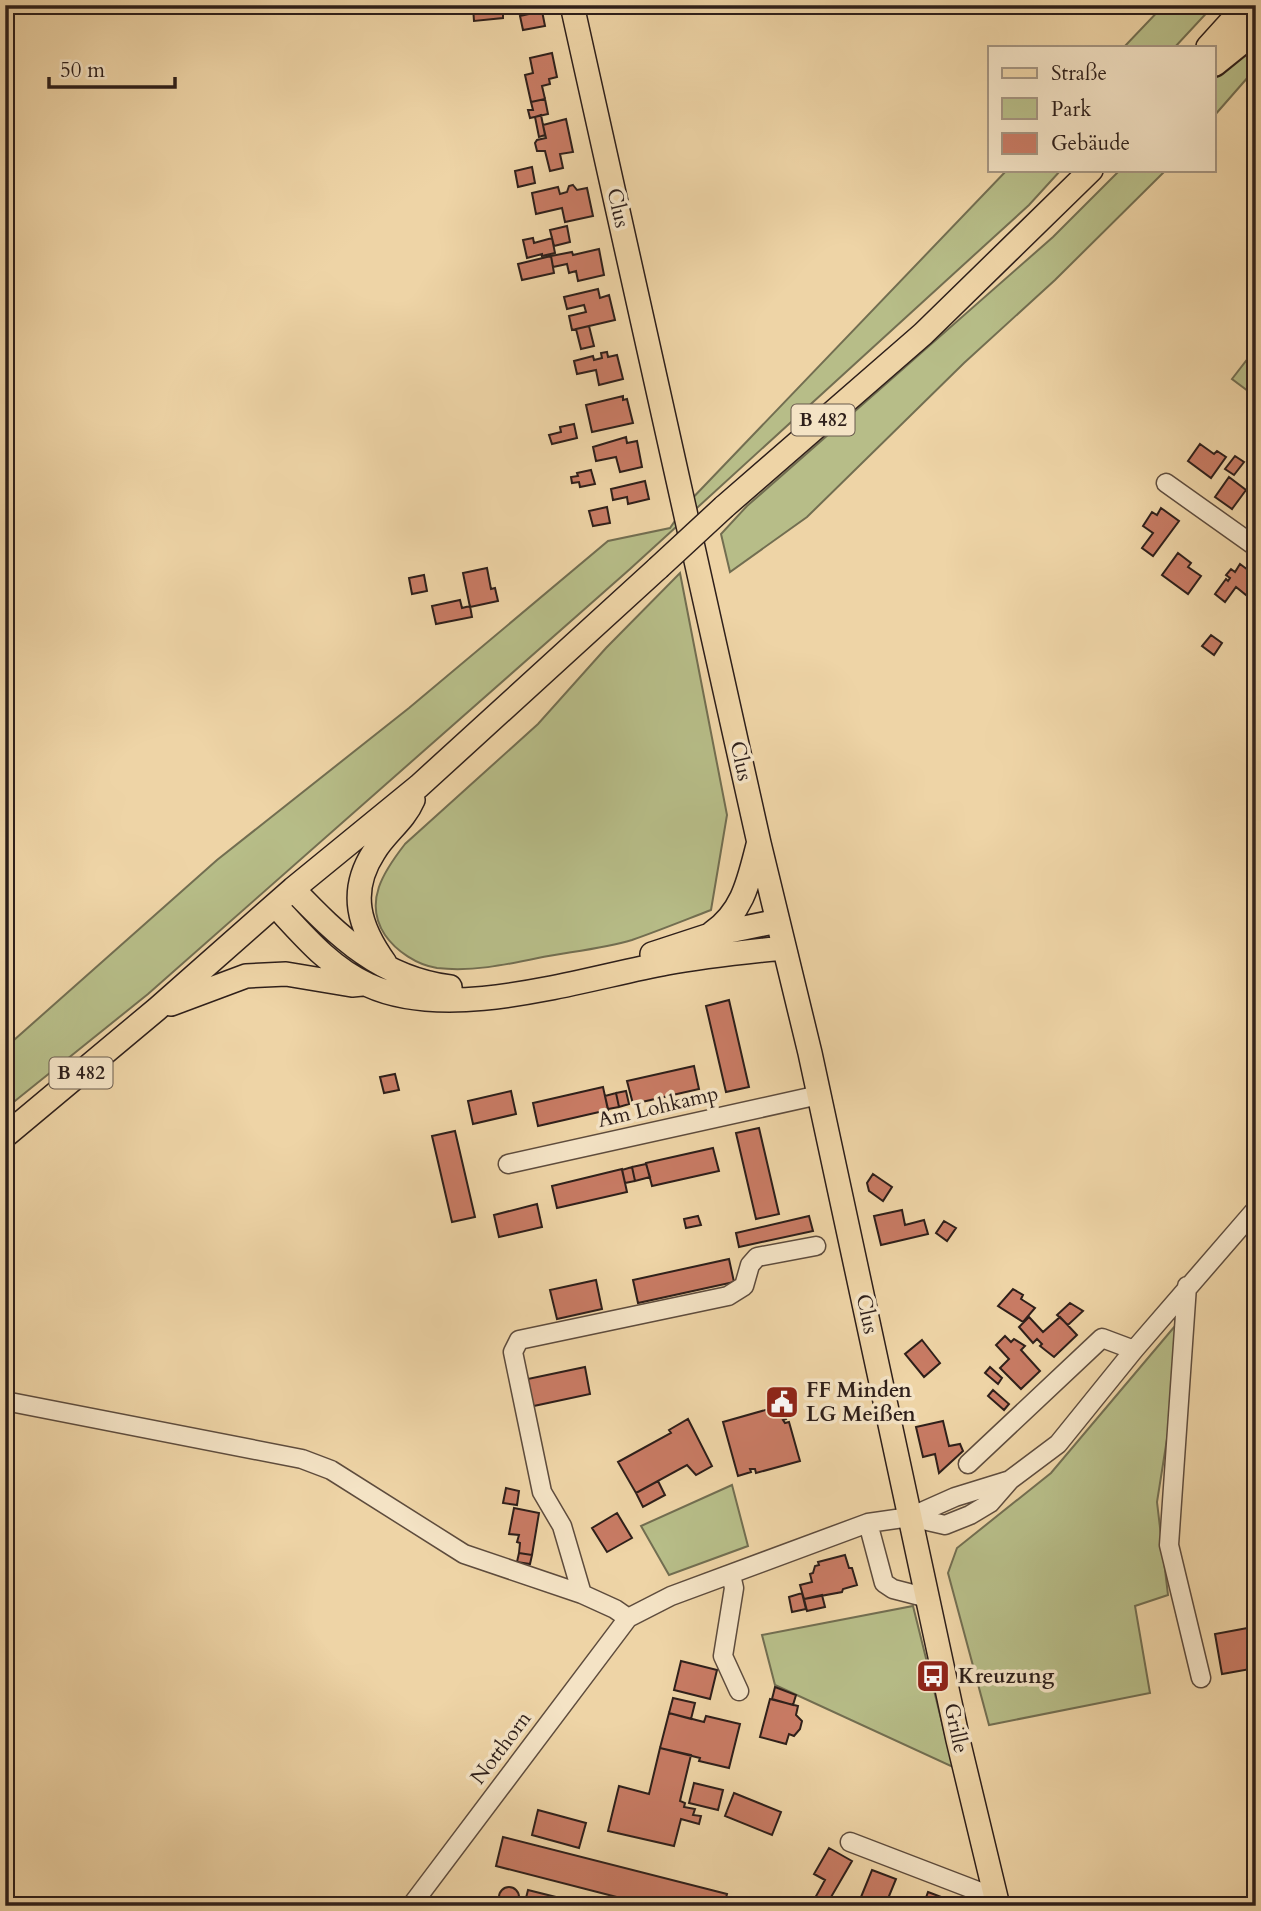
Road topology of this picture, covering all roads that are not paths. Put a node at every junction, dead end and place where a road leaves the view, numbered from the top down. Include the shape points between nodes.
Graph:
1 (572, 5) edge
2 (1246, 5) edge
3 (1256, 29) edge
4 (1209, 46) edge
5 (1216, 61) edge
6 (1089, 172) edge
7 (1166, 483) dead end
8 (1256, 547) edge
9 (419, 786) junction
10 (759, 843) junction
11 (293, 889) junction
12 (275, 905) junction
13 (778, 922) junction
14 (710, 935) junction
15 (783, 948) junction
16 (391, 971) junction
17 (365, 984) junction
18 (157, 1009) junction
19 (819, 1095) junction
20 (5, 1136) edge
21 (508, 1164) dead end
22 (1256, 1209) edge
23 (816, 1246) dead end
24 (1187, 1286) junction
25 (1134, 1350) junction
26 (5, 1401) edge
27 (968, 1464) dead end
28 (910, 1517) junction
29 (868, 1523) junction
30 (730, 1575) junction
31 (582, 1594) junction
32 (929, 1598) junction
33 (628, 1618) junction
34 (1201, 1678) dead end
35 (739, 1691) dead end
36 (850, 1842) dead end
37 (997, 1902) edge
38 (411, 1906) edge

1 - 10 main road, Clus
2 - 4 main road
3 - 5 highway
6 - 9 main road, B 482, bridge via 923,334 724,507
7 - 8 street
9 - 11 main road, B 482
9 - 16 main road via 408,812 373,852 360,885 360,917 369,942
10 - 13 main road, Clus
10 - 14 main road via 743,898 725,924
11 - 12 main road, B 482
11 - 16 main road via 331,929
12 - 17 main road via 312,945
12 - 18 main road, B 482
13 - 14 main road
13 - 15 main road, Clus
14 - 16 main road via 593,968 499,986 463,989
15 - 17 main road via 668,962 468,1001 386,992
15 - 19 main road, Clus
17 - 18 main road via 286,974 246,976
18 - 20 main road, B 482
19 - 21 street, Am Lohkamp
19 - 28 main road, Clus
22 - 24 street, Notthorn
23 - 31 street via 757,1257 744,1286 729,1296 519,1339 513,1352 542,1492 562,1526
24 - 25 street, Notthorn
24 - 34 street via 1169,1545
25 - 27 street via 1102,1338
25 - 28 street, Notthorn via 1058,1444 1010,1480
26 - 31 street via 302,1459 331,1470 464,1554
28 - 29 street, Notthorn
28 - 32 main road, Grille
29 - 30 street, Notthorn
29 - 32 street via 884,1583
30 - 33 street, Notthorn via 671,1596
30 - 35 street via 734,1588 723,1656
31 - 33 street
32 - 37 main road, Grille
33 - 38 street, Notthorn
36 - 37 street, Grille

